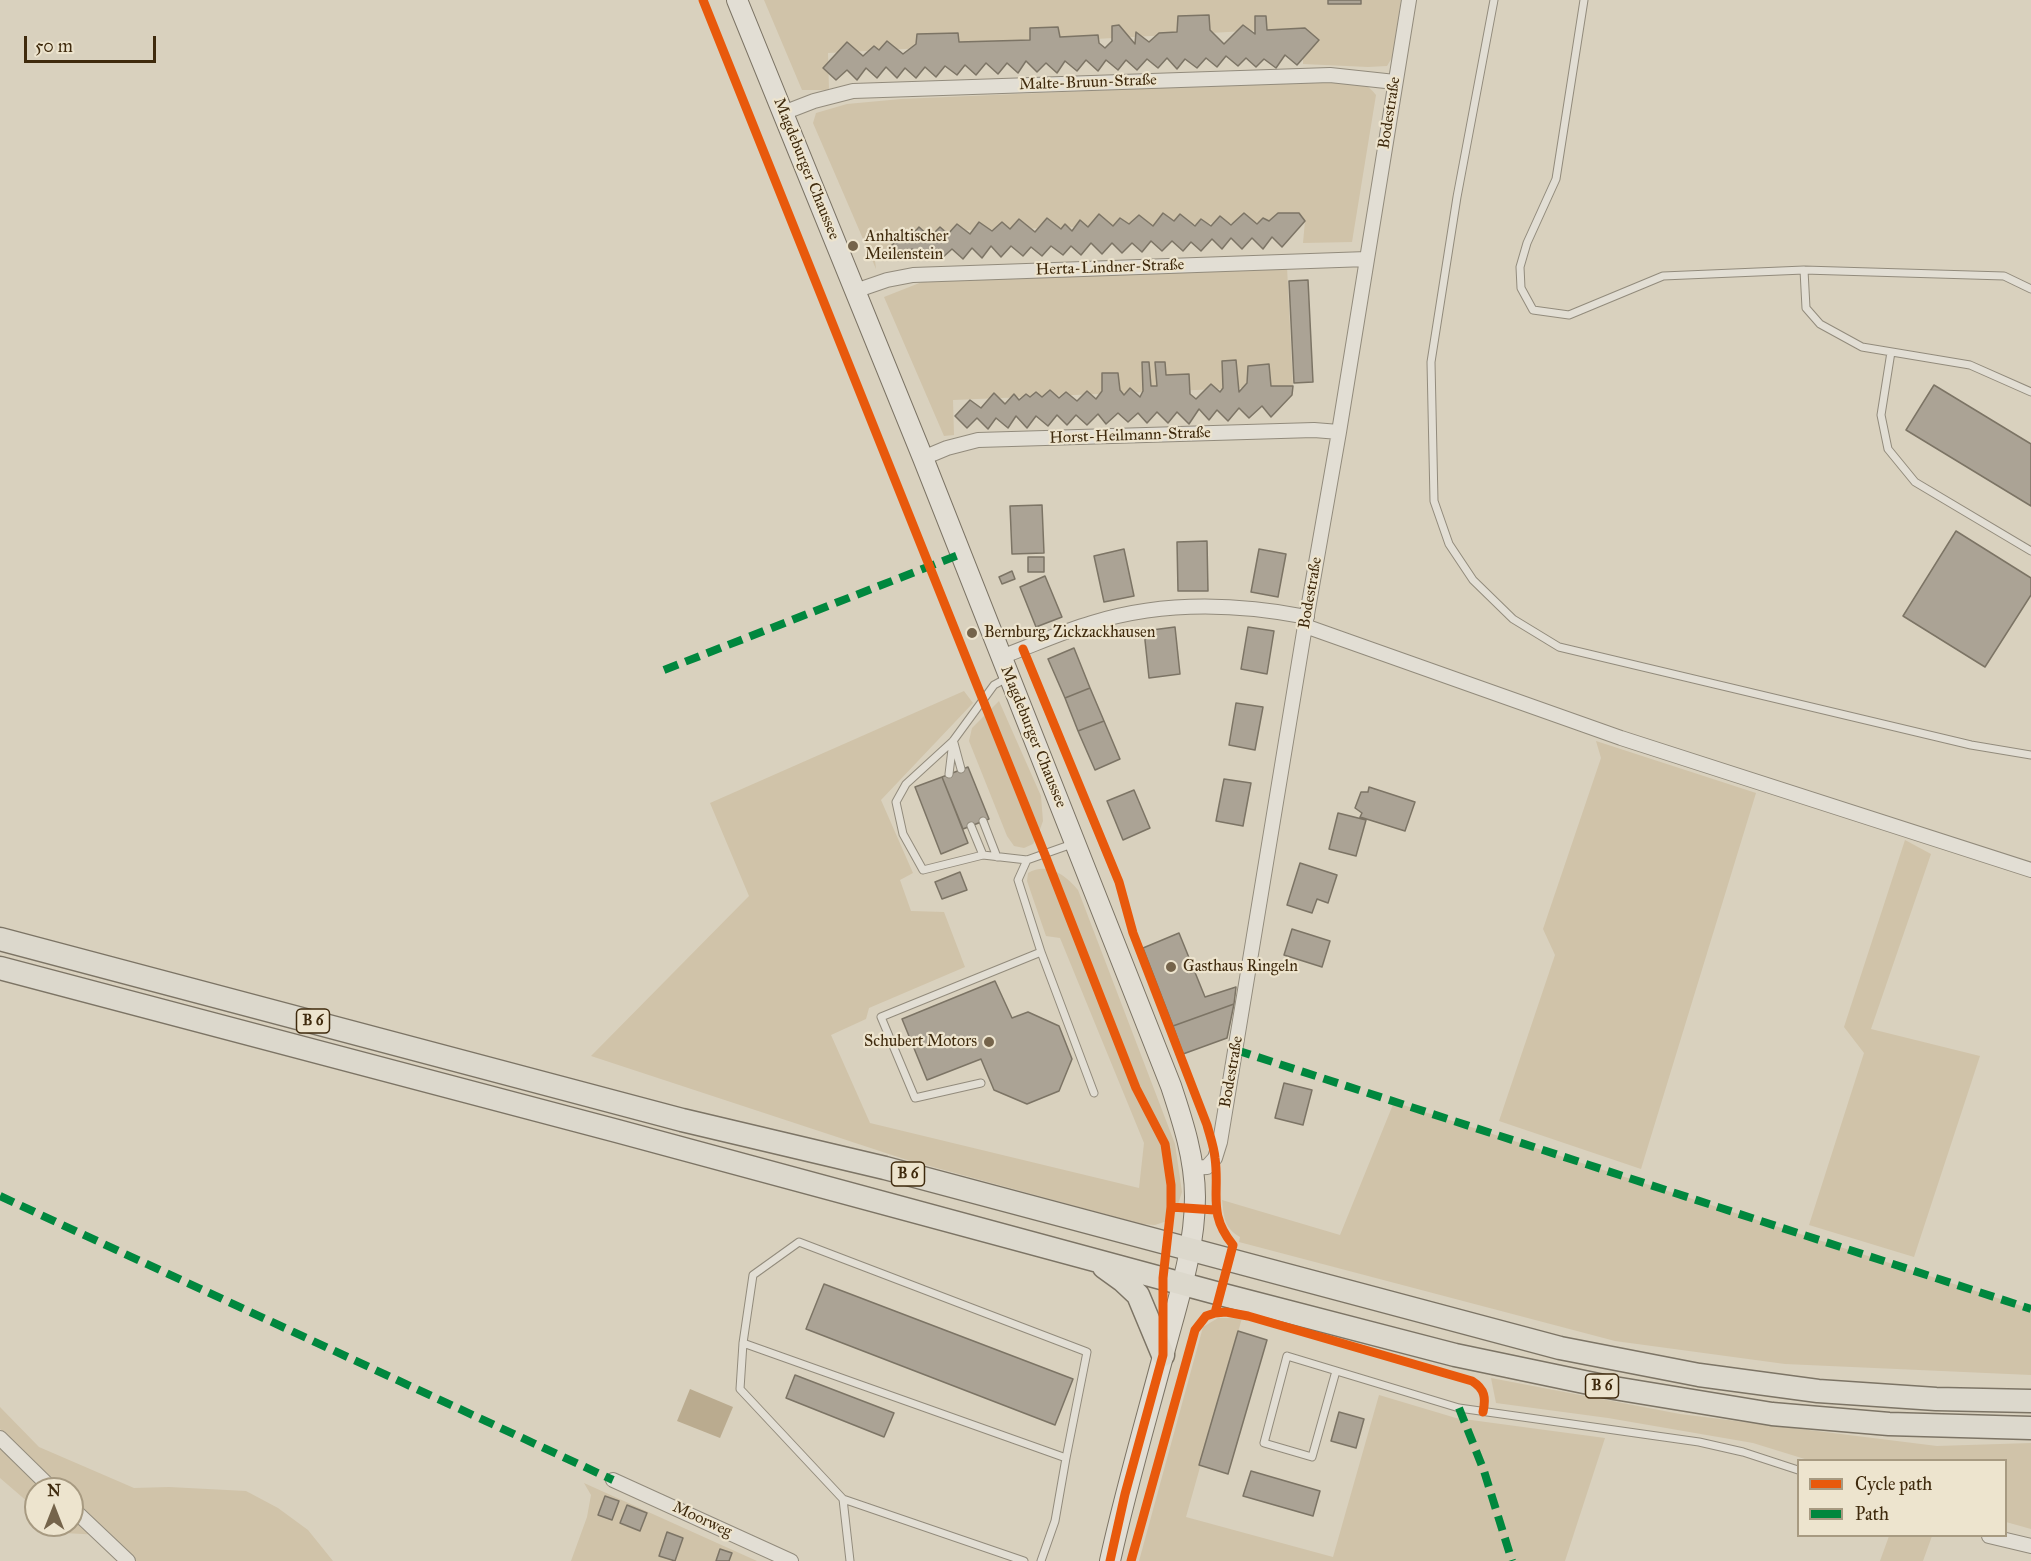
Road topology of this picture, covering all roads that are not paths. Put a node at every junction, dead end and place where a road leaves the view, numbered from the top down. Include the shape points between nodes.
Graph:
1 (737, 0) edge
2 (1409, 0) edge
3 (1494, 0) edge
4 (1584, 0) edge
5 (1395, 82) junction
6 (783, 113) junction
7 (1367, 259) junction
8 (1804, 270) junction
9 (2031, 289) edge
10 (855, 291) junction
11 (1891, 352) junction
12 (2031, 392) edge
13 (1339, 432) junction
14 (923, 458) junction
15 (2031, 551) edge
16 (1306, 621) junction
17 (1001, 657) junction
18 (1009, 677) junction
19 (953, 741) junction
20 (2031, 755) edge
21 (961, 769) dead end
22 (949, 774) dead end
23 (983, 821) dead end
24 (971, 826) dead end
25 (1075, 843) junction
26 (983, 855) junction
27 (997, 857) junction
28 (1026, 860) junction
29 (2031, 870) edge
30 (0, 939) edge
31 (1041, 952) junction
32 (0, 968) edge
33 (981, 1083) dead end
34 (1094, 1093) dead end
35 (1192, 1168) junction
36 (1189, 1249) junction
37 (1096, 1260) junction
38 (1183, 1284) junction
39 (743, 1343) junction
40 (1163, 1355) junction
41 (1336, 1371) junction
42 (2031, 1401) edge
43 (2031, 1428) edge
44 (0, 1438) edge
45 (1066, 1458) junction
46 (1797, 1470) edge
47 (40, 1477) edge
48 (613, 1480) dead end
49 (843, 1499) junction
50 (84, 1519) edge
51 (1993, 1537) edge
52 (2031, 1546) edge
53 (128, 1561) edge
54 (791, 1561) edge
55 (850, 1561) edge
56 (1024, 1561) edge
57 (1041, 1561) edge
58 (1110, 1561) edge

1 - 6 main road, Magdeburger Chaussee
2 - 5 street, Bodestraße
3 - 20 lane via 1431,362 1434,501 1449,544 1473,580 1513,619 1559,647 1971,746
4 - 8 lane via 1556,179 1520,267 1521,288 1533,310 1569,315 1663,276
5 - 6 street, Malte-Bruun-Straße via 1330,75 853,91
5 - 7 street, Bodestraße
6 - 10 main road, Magdeburger Chaussee
7 - 10 street, Herta-Lindner-Straße via 913,275
7 - 13 street, Bodestraße
8 - 9 lane via 2004,276
8 - 11 lane via 1806,308 1820,324 1862,347
10 - 14 main road, Magdeburger Chaussee
11 - 12 lane via 1970,365
11 - 15 lane via 1881,415 1888,449 1915,482
13 - 14 street, Horst-Heilmann-Straße via 978,440
13 - 16 street, Bodestraße
14 - 17 main road, Magdeburger Chaussee
16 - 17 street via 1244,608 1159,608 1094,622
16 - 29 street via 1621,738
16 - 35 street, Bodestraße via 1220,1142 1207,1167
17 - 18 main road, Magdeburger Chaussee
18 - 19 lane via 994,685
18 - 25 main road, Magdeburger Chaussee
19 - 21 lane
19 - 22 lane
19 - 26 lane via 906,784 896,802 903,834 923,870
23 - 27 lane
24 - 26 lane
25 - 28 lane
25 - 35 main road, Magdeburger Chaussee via 1171,1086
26 - 27 lane
27 - 28 lane
28 - 31 lane via 1018,880
30 - 36 main road, B 6 via 682,1120 885,1168
31 - 33 lane via 881,1017 915,1098
31 - 34 lane
32 - 37 main road, B 6
35 - 36 main road, Magdeburger Chaussee via 1194,1209
36 - 38 main road, Magdeburger Chaussee
36 - 42 main road, B 6 via 1560,1348 1653,1368 1827,1392
37 - 38 main road, B 6
37 - 40 main road, B 6 via 1138,1295
38 - 40 main road, Magdeburger Chaussee
38 - 43 main road, B 6 via 1455,1355 1701,1404 1865,1422
39 - 45 lane
39 - 45 lane via 753,1275 799,1242 1087,1352
39 - 49 lane via 740,1389
40 - 58 main road, Magdeburger Chaussee
41 - 41 lane via 1287,1356 1264,1443 1312,1457
41 - 46 lane via 1459,1408 1700,1442
44 - 47 street
45 - 57 lane via 1055,1521
48 - 54 street, Moorweg
49 - 55 lane
49 - 56 lane
50 - 53 street
51 - 52 street

